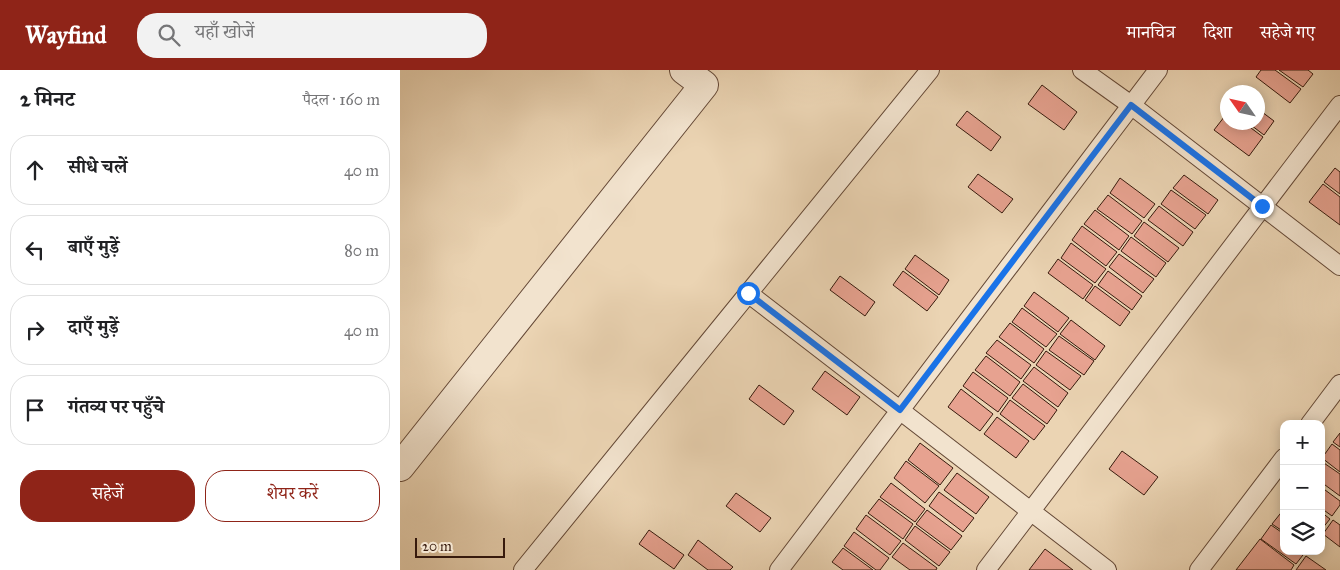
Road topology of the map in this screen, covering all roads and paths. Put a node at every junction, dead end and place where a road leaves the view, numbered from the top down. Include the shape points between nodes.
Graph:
1 (930, 70) edge
2 (1082, 70) edge
3 (1158, 70) edge
4 (701, 75) edge
5 (1131, 105) junction
6 (1340, 105) edge
7 (1262, 206) junction
8 (1340, 266) edge
9 (748, 293) junction
10 (1340, 384) edge
11 (900, 410) junction
12 (1313, 420) edge
13 (1280, 463) edge
14 (400, 467) edge
15 (1031, 511) junction
16 (522, 570) edge
17 (779, 570) edge
18 (986, 570) edge
19 (1107, 570) edge
20 (1199, 570) edge

1 - 9 lane
2 - 5 lane
3 - 5 lane
4 - 14 street
5 - 7 lane
5 - 11 lane
6 - 7 lane
7 - 8 lane
7 - 15 lane
9 - 11 lane
9 - 16 lane
10 - 12 lane
11 - 15 lane
11 - 17 lane
13 - 20 lane
15 - 18 lane
15 - 19 lane

